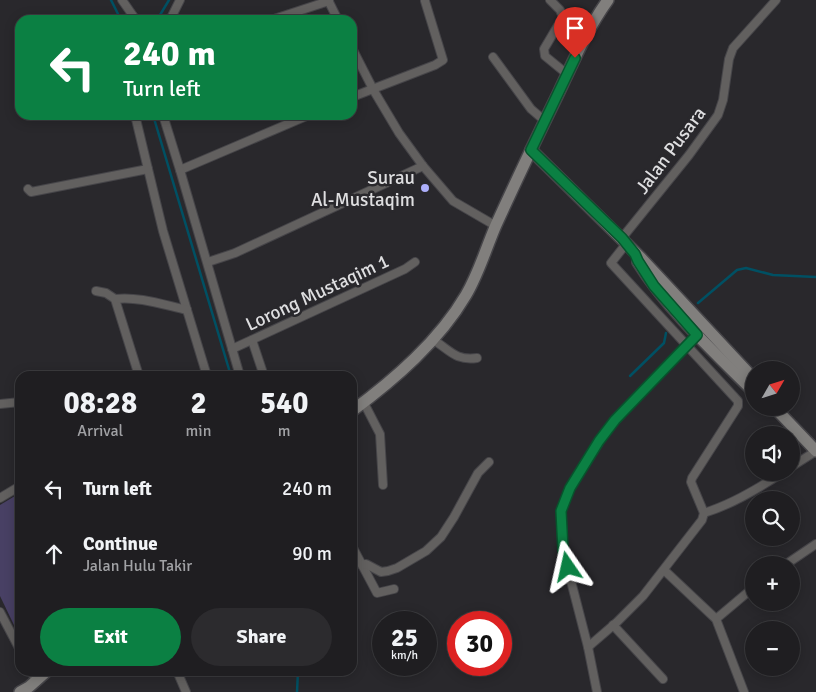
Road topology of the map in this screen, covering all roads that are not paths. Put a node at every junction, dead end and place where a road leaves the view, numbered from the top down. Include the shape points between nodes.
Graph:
1 (122, 0) edge
2 (180, 0) edge
3 (550, 0) edge
4 (608, 0) edge
5 (776, 0) edge
6 (329, 1) edge
7 (425, 1) edge
8 (132, 15) edge
9 (172, 15) edge
10 (286, 15) edge
11 (336, 15) edge
12 (493, 57) dead end
13 (357, 58) edge
14 (567, 74) junction
15 (373, 88) junction
16 (357, 95) edge
17 (136, 120) edge
18 (165, 120) edge
19 (297, 120) edge
20 (545, 120) junction
21 (531, 150) junction
22 (424, 166) junction
23 (148, 169) junction
24 (180, 170) junction
25 (28, 189) dead end
26 (496, 226) junction
27 (624, 241) junction
28 (635, 254) junction
29 (208, 262) junction
30 (415, 262) dead end
31 (96, 291) dead end
32 (115, 300) junction
33 (187, 310) junction
34 (706, 326) junction
35 (697, 335) junction
36 (252, 340) junction
37 (432, 340) junction
38 (687, 346) junction
39 (232, 349) junction
40 (477, 358) dead end
41 (745, 370) edge
42 (137, 371) edge
43 (205, 371) edge
44 (239, 371) edge
45 (262, 371) edge
46 (745, 383) edge
47 (15, 402) edge
48 (364, 403) junction
49 (0, 404) edge
50 (357, 408) edge
51 (783, 416) edge
52 (816, 451) edge
53 (800, 461) edge
54 (490, 462) dead end
55 (769, 481) edge
56 (383, 485) dead end
57 (15, 489) edge
58 (0, 498) edge
59 (704, 513) junction
60 (816, 544) edge
61 (357, 556) edge
62 (798, 556) edge
63 (362, 566) junction
64 (664, 570) junction
65 (394, 589) dead end
66 (745, 595) edge
67 (0, 612) edge
68 (716, 619) junction
69 (613, 625) junction
70 (15, 640) edge
71 (588, 647) junction
72 (41, 676) edge
73 (179, 676) edge
74 (663, 679) dead end
75 (30, 685) edge
76 (186, 692) edge
77 (597, 692) edge
78 (744, 692) edge

1 - 8 street
2 - 9 street
3 - 14 street via 563,17 544,53
4 - 14 street via 586,34
5 - 27 street, Jalan Pusara via 733,48 718,115
6 - 10 street
6 - 11 street
7 - 15 street via 443,60
12 - 20 street via 531,109
13 - 15 street
14 - 20 street
15 - 16 street
15 - 22 street
17 - 23 street
18 - 24 street
19 - 24 street
20 - 21 street
21 - 26 street
21 - 27 street
22 - 26 street via 453,201
22 - 29 street via 235,253
23 - 25 street via 32,192
23 - 33 street
24 - 29 street
26 - 37 street via 466,295
27 - 28 street
27 - 38 street, Jalan Pusara via 610,263
28 - 34 street
28 - 35 street via 654,286
29 - 39 street
30 - 36 street, Lorong Mustaqim 1
31 - 32 street
32 - 33 street via 137,299
32 - 42 street
33 - 43 street
34 - 35 street
34 - 41 street
35 - 38 street
35 - 46 street
36 - 39 street, Lorong Mustaqim 1
36 - 45 street
37 - 40 street via 456,357
37 - 48 street
38 - 59 street via 738,401 738,406 692,478
38 - 71 street via 606,431 570,488 561,511 563,550
39 - 44 street
47 - 49 street
48 - 50 street
48 - 56 street via 380,434
51 - 52 street
52 - 53 street
54 - 63 street via 478,474 454,517 426,551 388,572 380,572 366,564
55 - 59 street via 726,506
57 - 58 street
59 - 64 street
60 - 62 street
61 - 63 street
63 - 65 street via 377,593
64 - 68 street
64 - 69 street
66 - 68 street
67 - 70 street
68 - 78 street
69 - 71 street
69 - 74 street
71 - 77 street
72 - 75 street
73 - 76 street

